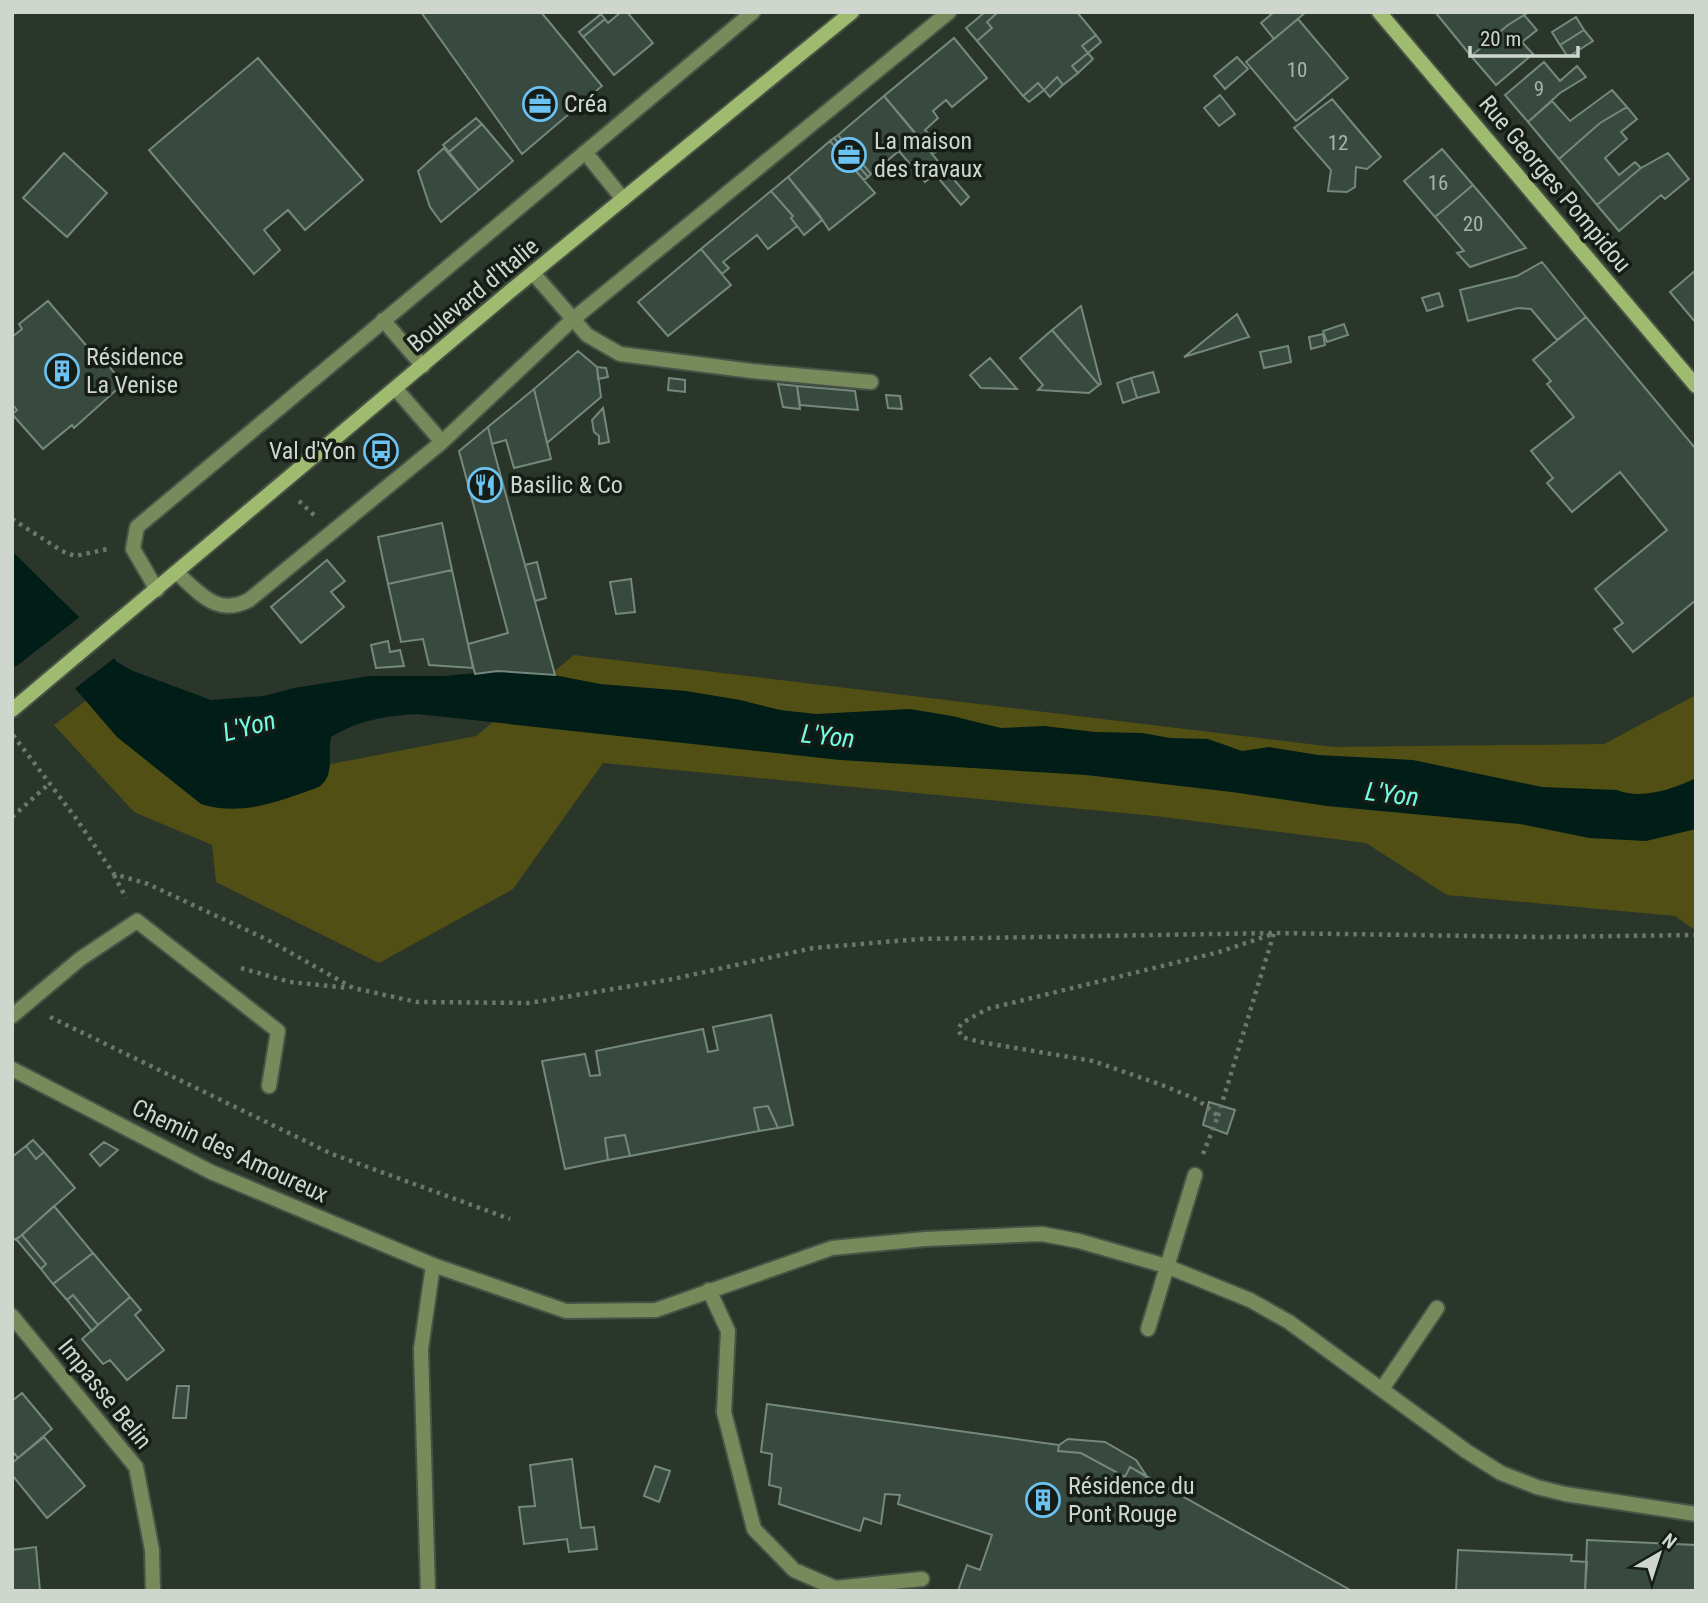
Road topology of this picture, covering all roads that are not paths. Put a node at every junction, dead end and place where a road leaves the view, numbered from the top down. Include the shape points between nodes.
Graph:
1 (752, 12) edge
2 (852, 12) edge
3 (949, 12) edge
4 (1379, 12) edge
5 (585, 152) junction
6 (623, 199) junction
7 (533, 273) junction
8 (383, 320) junction
9 (572, 320) junction
10 (423, 366) junction
11 (871, 382) dead end
12 (1696, 386) edge
13 (396, 389) junction
14 (442, 442) junction
15 (177, 573) junction
16 (157, 590) junction
17 (12, 710) edge
18 (12, 1016) edge
19 (12, 1069) edge
20 (269, 1086) dead end
21 (1195, 1175) road end
22 (433, 1265) junction
23 (1166, 1266) junction
24 (709, 1290) junction
25 (1437, 1308) dead end
26 (12, 1317) edge
27 (1148, 1329) dead end
28 (1382, 1389) junction
29 (1696, 1514) edge
30 (922, 1579) dead end
31 (153, 1591) edge
32 (428, 1591) edge

1 - 5 street
2 - 6 main road, Boulevard d'Italie
3 - 9 street
4 - 12 main road, Rue Georges Pompidou
5 - 6 street
5 - 8 street
6 - 7 main road, Boulevard d'Italie
7 - 9 street
7 - 10 main road, Boulevard d'Italie
8 - 10 street
8 - 16 street via 137,527 133,549
9 - 11 street via 587,335 620,354
9 - 14 street
10 - 13 main road, Boulevard d'Italie
13 - 14 street
13 - 15 main road, Boulevard d'Italie
14 - 15 street via 239,605 218,606
15 - 16 main road, Boulevard d'Italie
16 - 17 main road, Boulevard d'Italie
18 - 20 street via 80,959 137,921 278,1031
19 - 22 street, Chemin des Amoureux via 211,1172
21 - 23 street
22 - 24 street, Chemin des Amoureux via 566,1311 656,1310
22 - 32 street via 421,1349
23 - 24 street, Chemin des Amoureux via 1042,1234 925,1238 832,1248
23 - 27 street
23 - 28 street, Chemin des Amoureux via 1250,1300 1289,1322
24 - 30 street via 728,1331 724,1412 754,1529 794,1570 835,1588
25 - 28 street
26 - 31 street, Impasse Belin via 136,1467 152,1550
28 - 29 street, Chemin des Amoureux via 1501,1473 1565,1494

